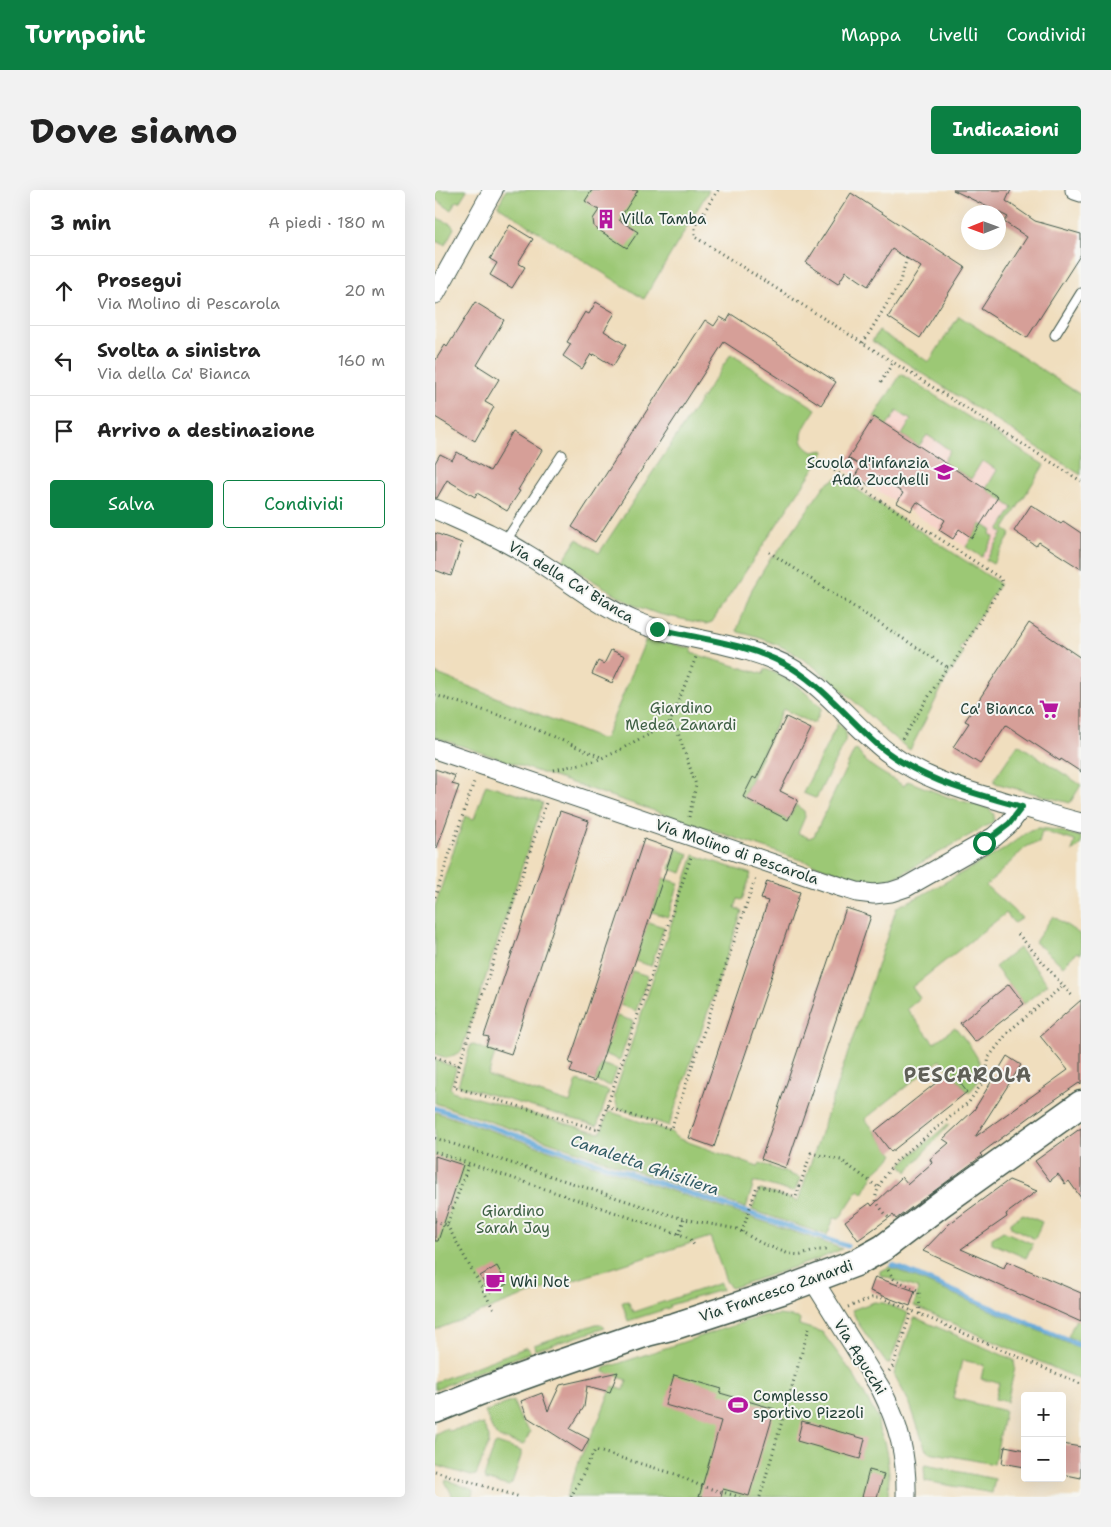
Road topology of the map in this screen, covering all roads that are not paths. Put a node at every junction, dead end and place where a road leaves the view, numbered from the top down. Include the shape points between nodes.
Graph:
1 (493, 190) edge
2 (1075, 190) edge
3 (1081, 192) edge
4 (1081, 293) edge
5 (435, 294) edge
6 (1055, 335) dead end
7 (562, 455) dead end
8 (435, 509) edge
9 (505, 542) junction
10 (435, 749) edge
11 (1022, 807) junction
12 (1081, 823) edge
13 (1081, 1104) edge
14 (813, 1280) junction
15 (435, 1410) edge
16 (906, 1497) edge

1 - 5 street
2 - 3 street
4 - 6 lane
7 - 9 lane
8 - 9 street, Via della Ca' Bianca
9 - 11 street, Via della Ca' Bianca via 629,619 657,629 756,652 786,666 911,769 945,784
10 - 11 street, Via Molino di Pescarola via 866,893 882,894 907,887 994,837
11 - 12 street, Via della Ca' Bianca
13 - 14 main road, Via Francesco Zanardi via 883,1248 851,1266
14 - 15 main road, Via Francesco Zanardi via 543,1368
14 - 16 street, Via Agucchi via 890,1406 905,1456

